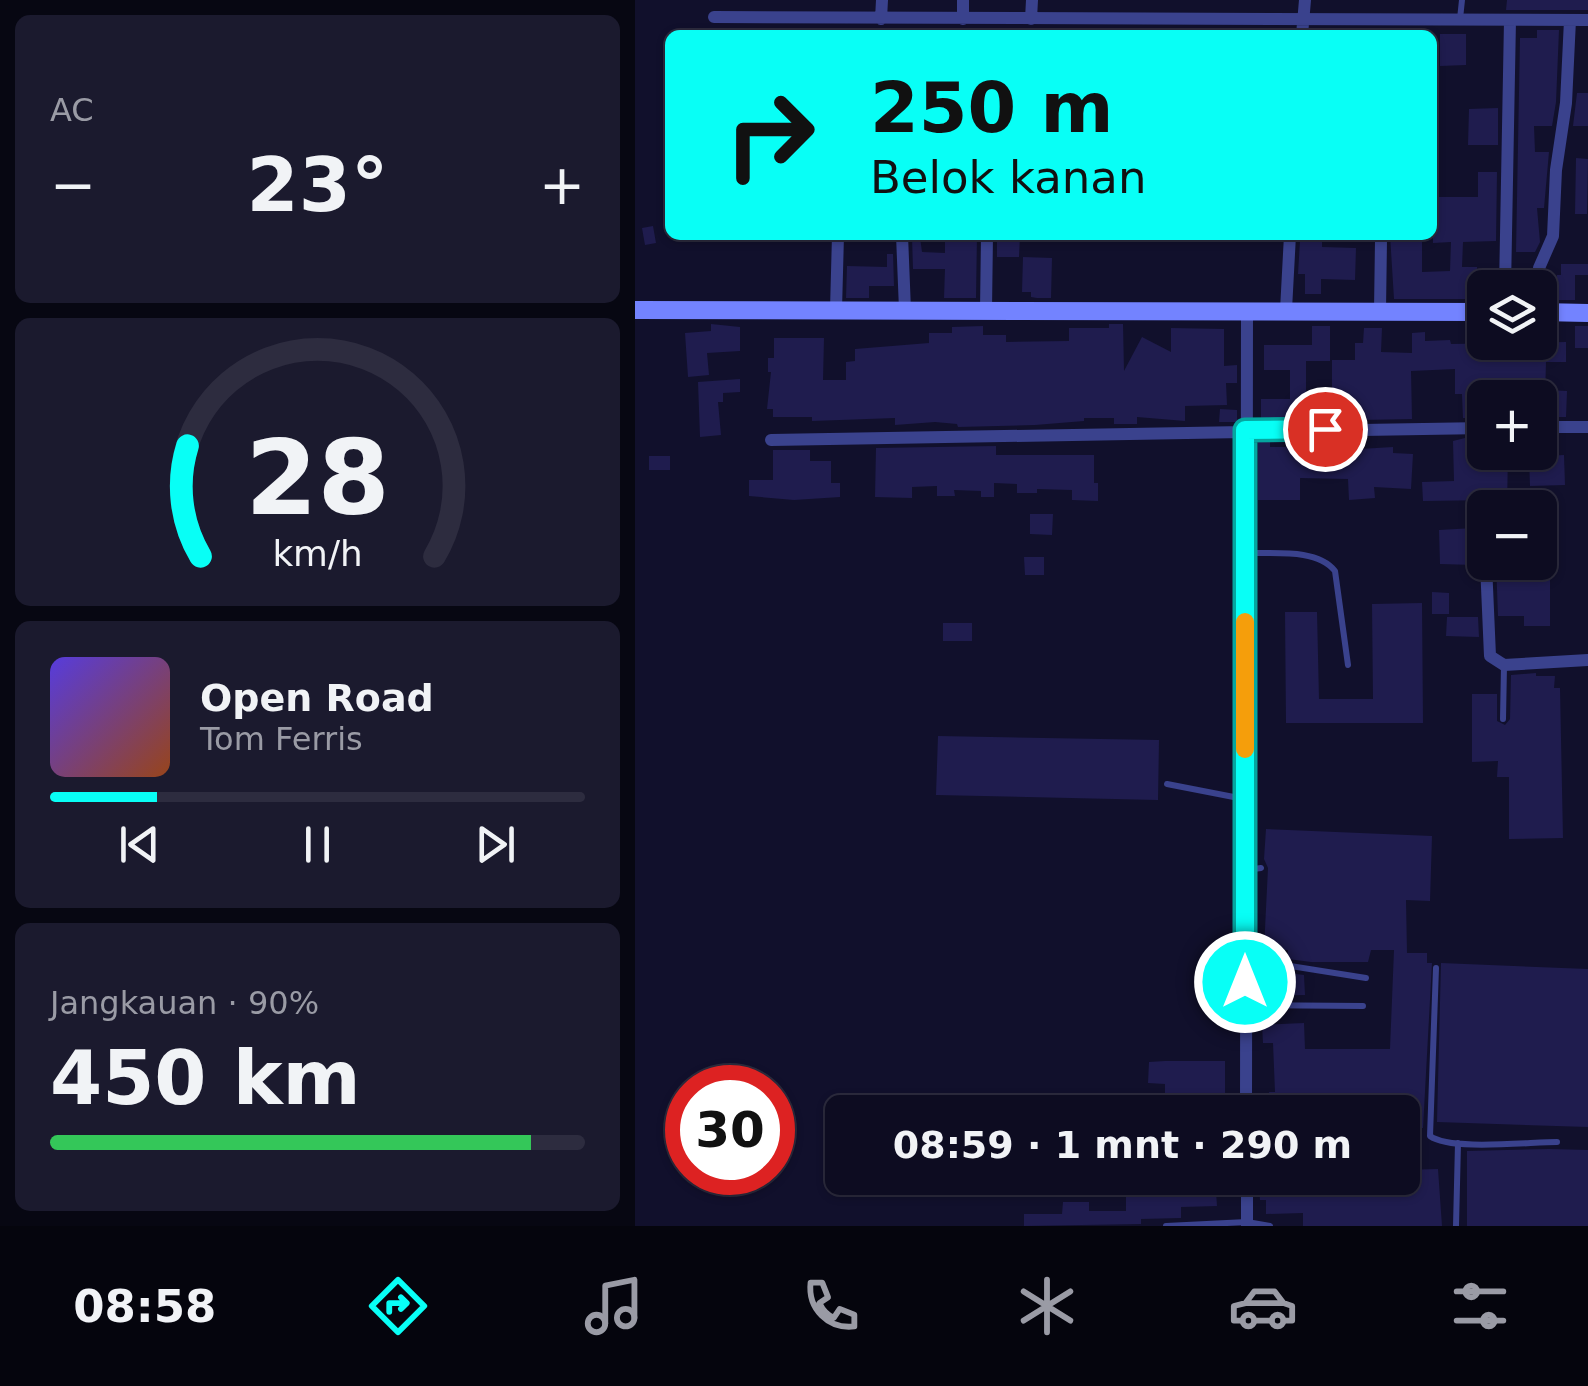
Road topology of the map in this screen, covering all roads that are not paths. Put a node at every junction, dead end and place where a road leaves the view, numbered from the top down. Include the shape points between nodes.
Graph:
1 (881, 0) edge
2 (963, 0) edge
3 (1032, 0) edge
4 (1305, 0) edge
5 (1462, 0) edge
6 (714, 18) dead end
7 (963, 19) junction
8 (1031, 19) junction
9 (881, 20) junction
10 (1460, 20) junction
11 (1510, 20) junction
12 (1571, 20) junction
13 (1588, 20) edge
14 (1302, 28) edge
15 (838, 240) edge
16 (902, 240) edge
17 (987, 240) edge
18 (1290, 240) edge
19 (1381, 240) dead end
20 (1505, 270) edge
21 (1539, 270) edge
22 (635, 310) edge
23 (835, 310) junction
24 (905, 310) junction
25 (985, 310) junction
26 (1247, 310) junction
27 (1286, 310) junction
28 (1379, 311) junction
29 (1467, 312) edge
30 (1557, 312) edge
31 (1588, 313) edge
32 (1557, 427) edge
33 (1588, 427) edge
34 (1467, 428) edge
35 (1245, 430) junction
36 (771, 440) dead end
37 (1245, 552) junction
38 (1485, 580) edge
39 (1588, 660) edge
40 (1348, 665) dead end
41 (1504, 665) junction
42 (1503, 719) dead end
43 (1167, 784) dead end
44 (1244, 799) junction
45 (1261, 868) dead end
46 (1245, 870) junction
47 (1245, 959) junction
48 (1437, 968) dead end
49 (1366, 978) dead end
50 (1245, 1005) junction
51 (1363, 1006) dead end
52 (1245, 1095) edge
53 (1557, 1142) dead end
54 (1458, 1143) junction
55 (1247, 1195) edge
56 (1247, 1224) edge
57 (1166, 1226) edge
58 (1270, 1226) edge
59 (1456, 1226) edge

1 - 9 street
2 - 7 street
3 - 8 street
4 - 14 street
5 - 10 lane
6 - 9 street
7 - 8 street
7 - 9 street
8 - 14 street
10 - 11 street
10 - 14 street
11 - 12 street
11 - 20 street
12 - 13 street
12 - 21 street via 1553,236
15 - 23 street
16 - 24 street
17 - 25 street
18 - 27 street
19 - 28 street
22 - 23 street
23 - 24 street
24 - 25 street
25 - 26 street
26 - 27 street
26 - 35 street
27 - 28 street
28 - 29 street
30 - 31 street
32 - 33 street
34 - 35 street
35 - 36 street
35 - 37 street
37 - 40 lane via 1331,565
37 - 44 street
38 - 41 street via 1487,643 1490,656
39 - 41 street
41 - 42 lane
43 - 44 lane
44 - 46 street
45 - 46 lane
46 - 47 street
47 - 49 lane
47 - 50 street
48 - 54 lane via 1429,1131 1434,1140
50 - 51 lane
50 - 52 street
53 - 54 lane
54 - 59 lane
55 - 56 street
56 - 57 lane
56 - 58 lane

